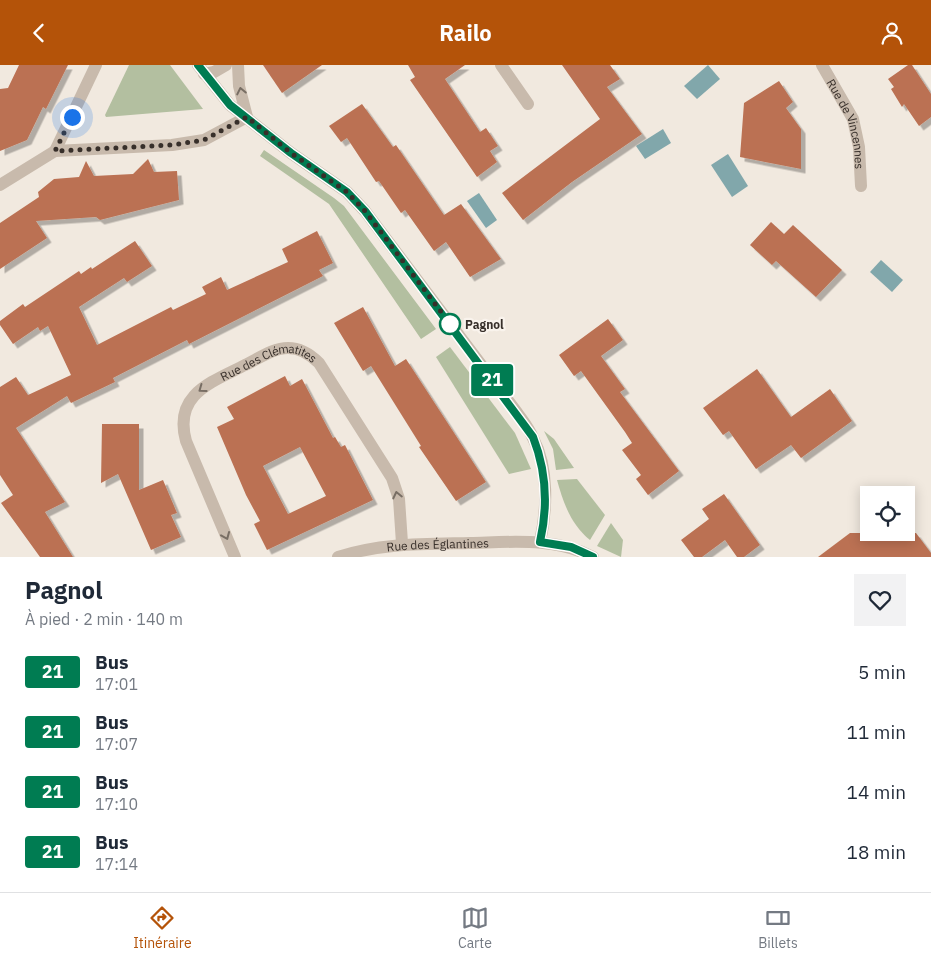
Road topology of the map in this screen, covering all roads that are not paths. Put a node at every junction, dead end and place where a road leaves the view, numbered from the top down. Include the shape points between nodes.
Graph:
1 (96, 65) edge
2 (226, 65) edge
3 (238, 65) edge
4 (501, 65) edge
5 (822, 65) edge
6 (201, 69) edge
7 (528, 105) dead end
8 (247, 117) junction
9 (55, 151) junction
10 (0, 185) edge
11 (861, 186) dead end
12 (540, 542) junction
13 (402, 543) junction
14 (235, 557) edge
15 (338, 557) edge
16 (593, 557) edge

1 - 9 street
2 - 6 street via 214,72
8 -> 3 street via 239,86
4 - 7 street
5 - 11 street, Rue de Vincennes via 853,119 859,147
6 - 8 street via 230,105
8 - 9 street via 204,140 172,145
8 - 12 street via 347,192 365,211 516,411 541,456 544,523
9 - 10 street
12 - 13 street, Rue des Églantines
12 - 16 street, Rue des Églantines via 571,547
13 -> 14 street, Rue des Clématites via 399,499 392,478 319,363 306,352 288,348 272,352 208,384 185,408 183,425 186,441
13 - 15 street, Rue des Églantines

